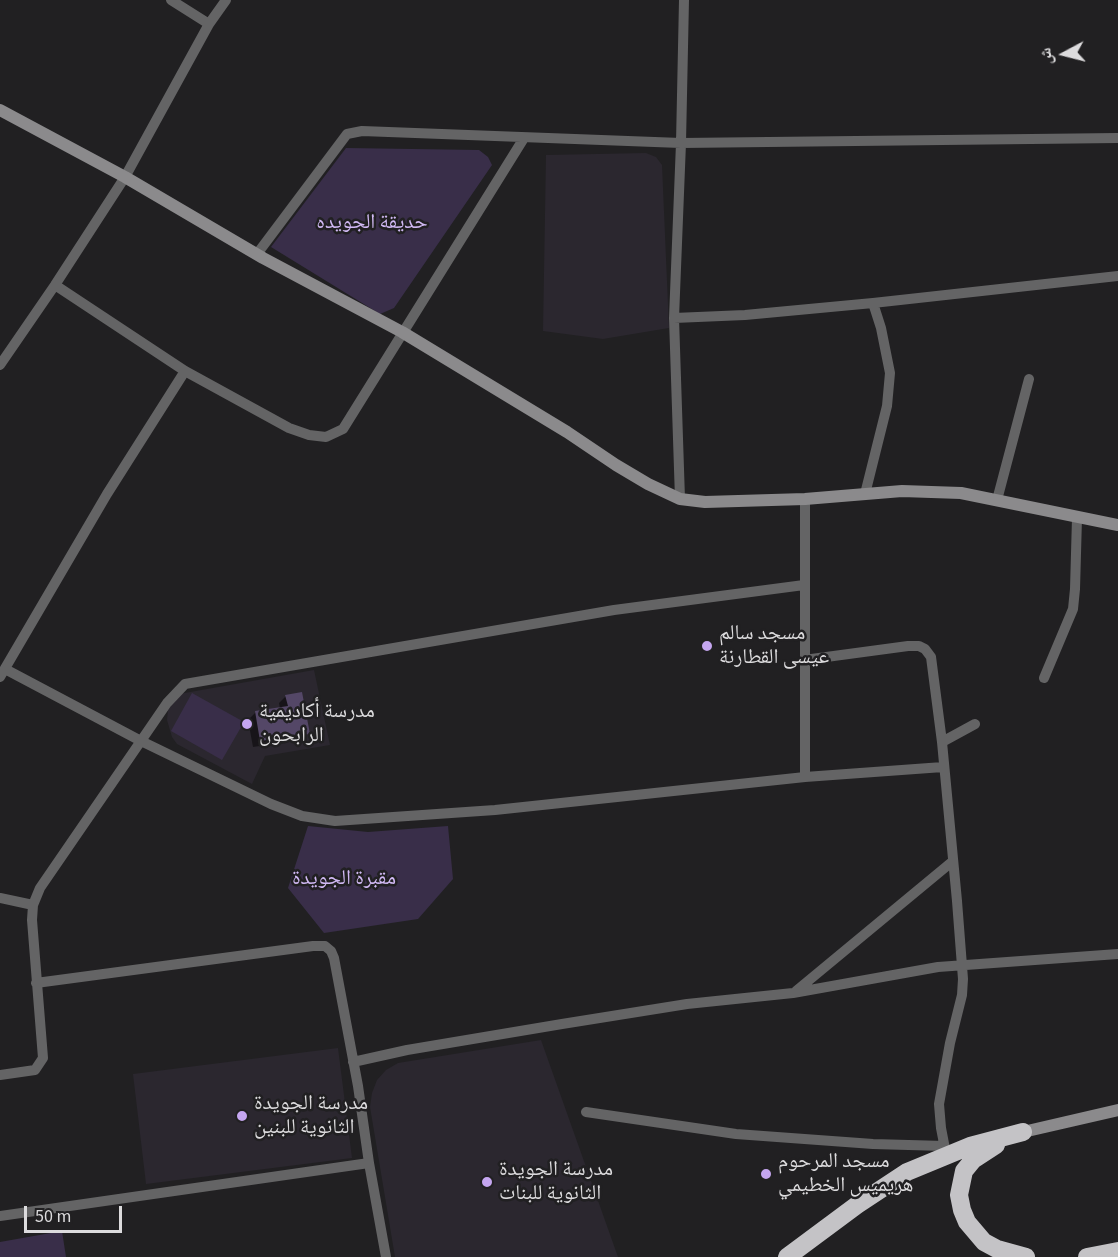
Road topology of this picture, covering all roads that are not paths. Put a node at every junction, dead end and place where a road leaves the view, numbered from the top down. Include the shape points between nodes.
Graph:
1 (171, 0) edge
2 (226, 0) edge
3 (684, 0) edge
4 (209, 24) junction
5 (0, 110) edge
6 (524, 138) junction
7 (1118, 138) edge
8 (681, 143) junction
9 (125, 177) junction
10 (257, 254) junction
11 (1118, 276) edge
12 (55, 285) junction
13 (873, 303) junction
14 (674, 318) junction
15 (402, 332) junction
16 (0, 365) edge
17 (185, 370) junction
18 (1029, 379) dead end
19 (865, 494) junction
20 (680, 499) junction
21 (805, 499) junction
22 (997, 500) junction
23 (1077, 518) junction
24 (1118, 525) edge
25 (804, 585) junction
26 (804, 660) junction
27 (2, 673) edge
28 (1044, 678) dead end
29 (975, 724) dead end
30 (141, 741) junction
31 (942, 742) junction
32 (944, 766) junction
33 (806, 777) junction
34 (953, 861) junction
35 (0, 898) edge
36 (33, 905) junction
37 (1118, 954) edge
38 (962, 964) junction
39 (36, 983) junction
40 (793, 993) junction
41 (353, 1062) junction
42 (0, 1076) edge
43 (1118, 1110) edge
44 (586, 1112) dead end
45 (1023, 1132) junction
46 (945, 1150) junction
47 (369, 1163) junction
48 (0, 1216) edge
49 (1118, 1251) edge
50 (386, 1257) edge
51 (786, 1257) edge
52 (1026, 1257) edge
53 (1087, 1257) edge

1 - 4 street
2 - 4 street
3 - 8 street
4 - 9 street
5 - 9 street
6 - 8 street
6 - 10 street via 362,131 347,134
6 - 15 street
7 - 8 street
8 - 14 street
9 - 10 street
9 - 12 street
10 - 15 street
11 - 13 street
12 - 16 street
12 - 17 street
13 - 14 street
13 - 19 street via 890,373 887,406
14 - 20 street
15 - 17 street via 343,429 326,437 289,428
15 - 20 street via 616,465
17 - 27 street
18 - 22 street
19 - 21 street
19 - 22 street via 942,492
20 - 21 street
21 - 25 street
22 - 23 street
23 - 24 street
23 - 28 street via 1073,609
25 - 26 street
25 - 30 street via 614,610 200,680 184,684 176,691
26 - 31 street via 908,646 925,649 931,657
26 - 33 street
27 - 30 street
29 - 31 street
30 - 33 street via 271,804 302,816 335,821 495,810
30 - 36 street via 45,878
31 - 32 street
32 - 33 street
32 - 34 street
34 - 38 street
34 - 40 street
35 - 36 street
36 - 39 street
37 - 38 street
38 - 40 street
38 - 46 street via 962,995 939,1104
39 - 41 street via 325,946 334,958
39 - 42 street via 43,1058 35,1070
40 - 41 street via 687,1004
41 - 47 street
43 - 45 street
44 - 46 street via 736,1134
45 - 46 highway
45 - 52 highway via 973,1160 964,1171 959,1195 967,1222 984,1242 997,1250
46 - 51 highway via 887,1184
47 - 48 street
47 - 50 street
49 - 53 highway

